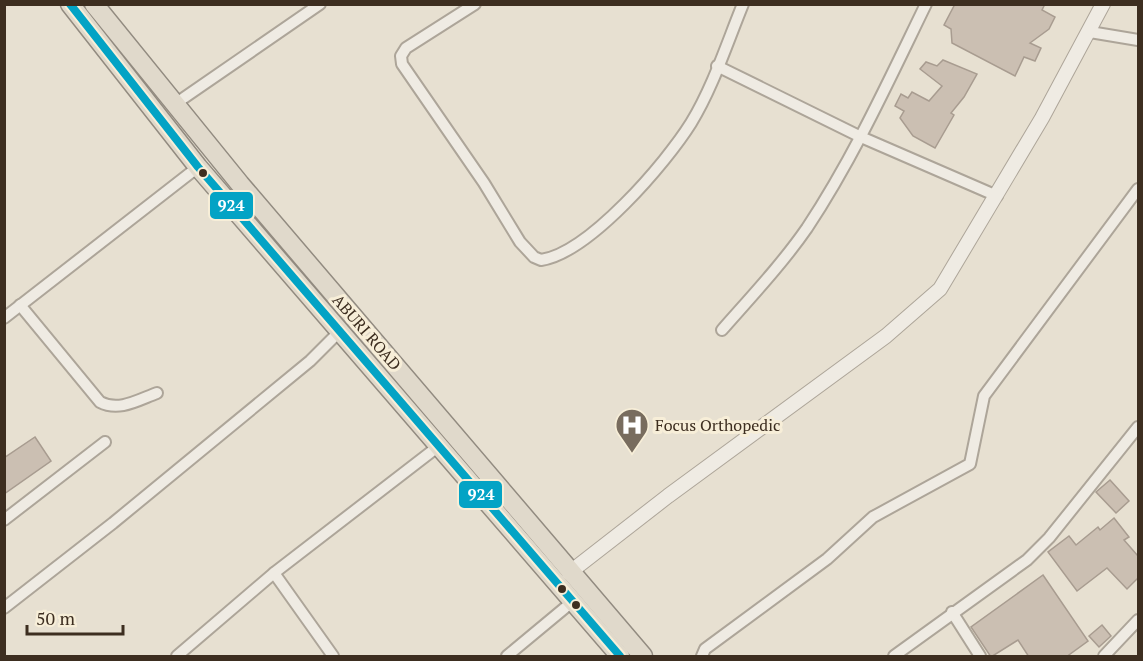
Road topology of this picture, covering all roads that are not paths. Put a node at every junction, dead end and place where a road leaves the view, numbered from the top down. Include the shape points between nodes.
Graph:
1 (70, 4) edge
2 (94, 4) edge
3 (320, 4) edge
4 (475, 4) edge
5 (743, 4) edge
6 (926, 4) edge
7 (1103, 4) edge
8 (1090, 32) junction
9 (1138, 40) edge
10 (717, 66) junction
11 (175, 104) junction
12 (861, 137) junction
13 (198, 167) junction
14 (1138, 189) edge
15 (996, 196) junction
16 (20, 305) junction
17 (4, 318) edge
18 (722, 330) dead end
19 (339, 332) junction
20 (372, 337) junction
21 (356, 351) junction
22 (157, 393) dead end
23 (1138, 427) edge
24 (105, 442) dead end
25 (440, 445) junction
26 (4, 520) edge
27 (274, 573) junction
28 (569, 573) junction
29 (572, 602) junction
30 (4, 608) edge
31 (952, 612) junction
32 (1138, 620) edge
33 (177, 657) edge
34 (333, 657) edge
35 (507, 657) edge
36 (620, 657) edge
37 (644, 657) edge
38 (702, 657) edge
39 (894, 657) edge
40 (980, 657) edge
41 (1104, 657) edge

1 - 13 highway, ABURI ROAD
2 - 11 highway, ABURI ROAD
3 - 11 street
4 - 10 street via 406,48 402,64 520,242 541,260 565,251 597,228 653,174 691,122
5 - 10 street
6 - 12 street
7 - 8 street
8 - 9 street
8 - 15 street
10 - 12 street
11 - 20 highway, ABURI ROAD
12 - 15 street
12 - 18 street via 807,227
13 - 16 street
13 - 19 highway, ABURI ROAD
14 - 38 street via 984,396 970,464 873,517 827,559 705,649
15 - 28 street via 940,289 886,336
16 - 17 street
16 - 22 street via 99,402 119,406
19 - 21 highway, ABURI ROAD
19 - 30 street via 310,361 113,524
20 - 21 highway
20 - 28 highway, ABURI ROAD
21 - 25 highway, ABURI ROAD
23 - 31 street via 1028,560
24 - 26 street
25 - 27 street
25 - 29 highway, ABURI ROAD
27 - 33 street
27 - 34 street
28 - 37 highway, ABURI ROAD
29 - 35 street
29 - 36 highway, ABURI ROAD
31 - 39 street
31 - 40 street
32 - 41 street

